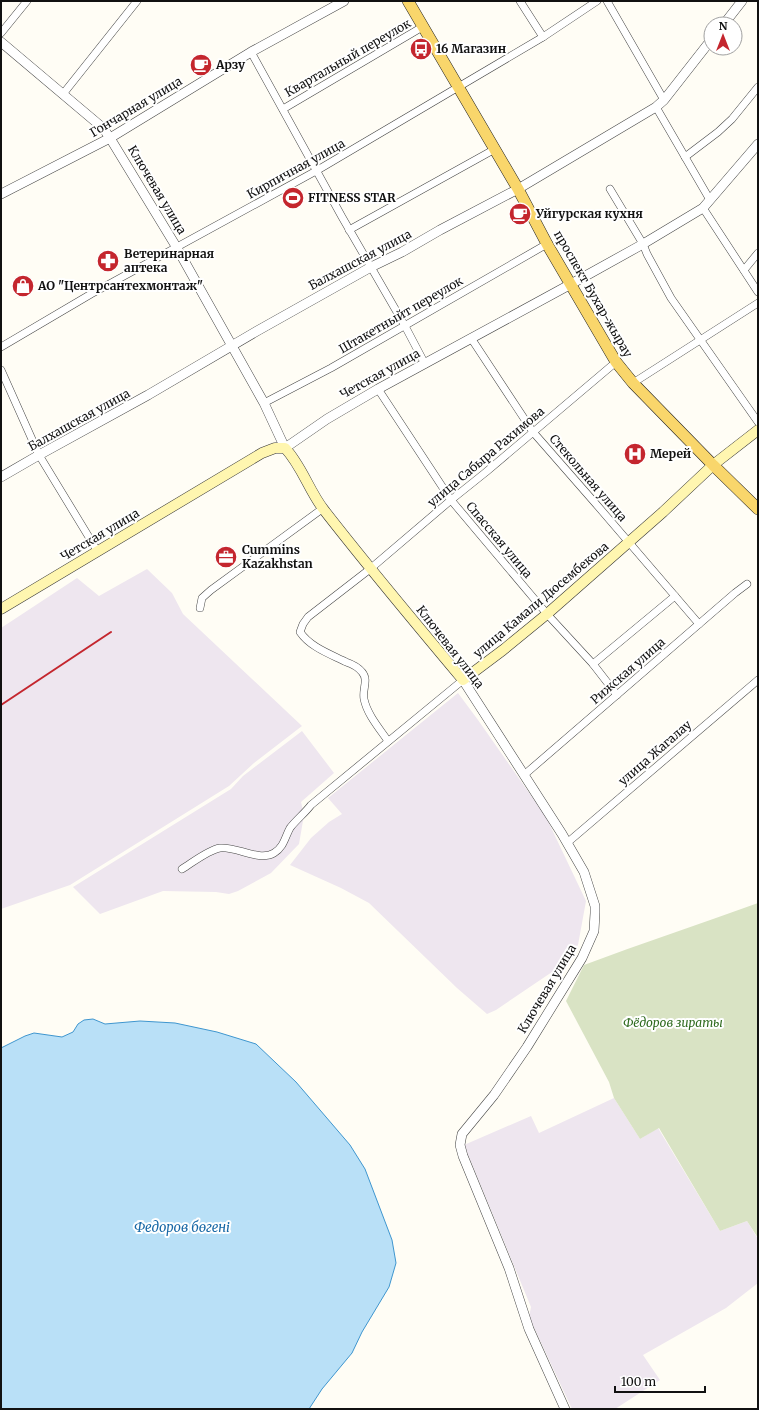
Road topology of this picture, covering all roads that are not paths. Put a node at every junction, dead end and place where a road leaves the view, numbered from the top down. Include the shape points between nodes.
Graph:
1 (27, 1) edge
2 (137, 1) edge
3 (344, 1) edge
4 (408, 1) edge
5 (520, 1) edge
6 (597, 1) edge
7 (607, 1) edge
8 (742, 1) edge
9 (730, 16) edge
10 (424, 26) junction
11 (1, 33) edge
12 (543, 37) junction
13 (1, 42) edge
14 (703, 50) edge
15 (251, 52) junction
16 (758, 87) edge
17 (458, 88) junction
18 (63, 94) junction
19 (664, 100) junction
20 (656, 107) junction
21 (283, 109) junction
22 (110, 138) junction
23 (758, 144) edge
24 (495, 149) junction
25 (685, 157) junction
26 (316, 171) junction
27 (518, 189) junction
28 (610, 189) dead end
29 (1, 194) edge
30 (710, 200) junction
31 (703, 208) junction
32 (350, 230) junction
33 (548, 244) junction
34 (643, 244) junction
35 (177, 248) junction
36 (758, 253) edge
37 (370, 267) junction
38 (744, 270) junction
39 (571, 284) junction
40 (758, 292) edge
41 (758, 303) edge
42 (404, 326) junction
43 (471, 338) junction
44 (700, 340) junction
45 (1, 347) edge
46 (232, 347) junction
47 (616, 362) junction
48 (425, 364) junction
49 (1, 370) edge
50 (633, 382) junction
51 (378, 389) junction
52 (264, 403) junction
53 (758, 422) edge
54 (758, 430) edge
55 (533, 432) junction
56 (286, 448) junction
57 (39, 454) junction
58 (713, 465) junction
59 (1, 477) edge
60 (451, 500) junction
61 (322, 509) junction
62 (758, 509) edge
63 (629, 542) junction
64 (98, 552) junction
65 (370, 569) junction
66 (747, 584) dead end
67 (675, 596) junction
68 (200, 608) dead end
69 (1, 609) edge
70 (547, 614) junction
71 (699, 624) junction
72 (592, 664) junction
73 (463, 680) junction
74 (758, 680) edge
75 (617, 695) junction
76 (388, 741) junction
77 (524, 775) junction
78 (567, 843) junction
79 (182, 869) dead end
80 (565, 1409) edge

1 - 11 street
2 - 18 street
3 - 15 street, Гончарная улица
4 - 10 main road, проспект Бухар-жырау
5 - 12 street
6 - 12 street, Кирпичная улица
7 - 19 street
8 - 9 street
10 - 17 main road, проспект Бухар-жырау
10 - 21 street, Квартальный переулок
12 - 17 street, Кирпичная улица
13 - 18 street, Ключевая улица
14 - 19 street, Балхашская улица
15 - 21 street
15 - 22 street, Гончарная улица
16 - 25 street via 732,119
17 - 24 main road, проспект Бухар-жырау
17 - 26 street, Кирпичная улица
18 - 22 street, Ключевая улица via 103,128
19 - 20 street, Балхашская улица
20 - 25 street
20 - 27 street, Балхашская улица
21 - 26 street
22 - 29 street, Гончарная улица
22 - 35 street, Ключевая улица
23 - 30 street, Четская улица
24 - 27 main road, проспект Бухар-жырау
24 - 32 street
25 - 30 street
26 - 32 street
26 - 35 street, Кирпичная улица
27 - 33 main road, проспект Бухар-жырау
27 - 37 street, Балхашская улица
28 - 34 street
30 - 31 street, Четская улица
31 - 34 street, Четская улица
31 - 38 street
32 - 37 street
33 - 39 main road, проспект Бухар-жырау
33 - 42 street, Штакетныйт переулок
34 - 39 street, Четская улица
34 - 44 street via 671,298
35 - 45 street, Кирпичная улица via 91,294
35 - 46 street, Ключевая улица
36 - 38 street
37 - 42 street
37 - 46 street, Балхашская улица
38 - 40 street
39 - 43 street, Четская улица
39 - 47 main road, проспект Бухар-жырау
41 - 44 street
42 - 48 street
42 - 52 street, Штакетныйт переулок
43 - 48 street, Четская улица
43 - 55 street, Стекольная улица
44 - 50 street
44 - 53 street
46 - 52 street, Ключевая улица
46 - 57 street, Балхашская улица via 134,404
47 - 50 main road, проспект Бухар-жырау
47 - 55 street, улица Сабыра Рахимова
48 - 51 street, Четская улица
49 - 57 street
50 - 58 main road, проспект Бухар-жырау
51 - 56 street, Четская улица via 327,419
51 - 60 street, Спасская улица
52 - 56 street, Ключевая улица
54 - 58 main road, улица Камали Дюсембекова
55 - 60 street, улица Сабыра Рахимова
55 - 63 street, Стекольная улица
56 - 61 main road, Ключевая улица via 294,456
56 - 64 main road, Четская улица via 275,448 262,453
57 - 59 street, Балхашская улица
57 - 64 street
58 - 62 main road, проспект Бухар-жырау
58 - 63 main road, улица Камали Дюсембекова
60 - 65 street, улица Сабыра Рахимова
60 - 70 street, Спасская улица
61 - 65 main road, Ключевая улица
61 - 68 street via 211,590 202,598
63 - 67 street, Стекольная улица
63 - 70 main road, улица Камали Дюсембекова
64 - 69 main road, Четская улица
65 - 73 main road, Ключевая улица
65 - 76 street, улица Сабыра Рахимова via 308,617 300,632 312,644 362,672 365,678 363,697 367,709
66 - 71 street, Рижская улица
67 - 71 street, Стекольная улица
67 - 72 street
70 - 72 street, Спасская улица
70 - 73 main road, улица Камали Дюсембекова
71 - 75 street, Рижская улица
72 - 75 street, Спасская улица
73 - 76 street, улица Камали Дюсембекова
73 - 77 street, Ключевая улица
74 - 78 street, улица Жагалау
75 - 77 street, Рижская улица
76 - 79 street, улица Камали Дюсембекова via 312,806 291,827 281,848 273,853 261,856 237,849 218,848
77 - 78 street, Ключевая улица
78 - 80 street, Ключевая улица via 584,872 595,906 594,931 582,958 527,1047 494,1095 462,1134 460,1145 509,1268 529,1329

